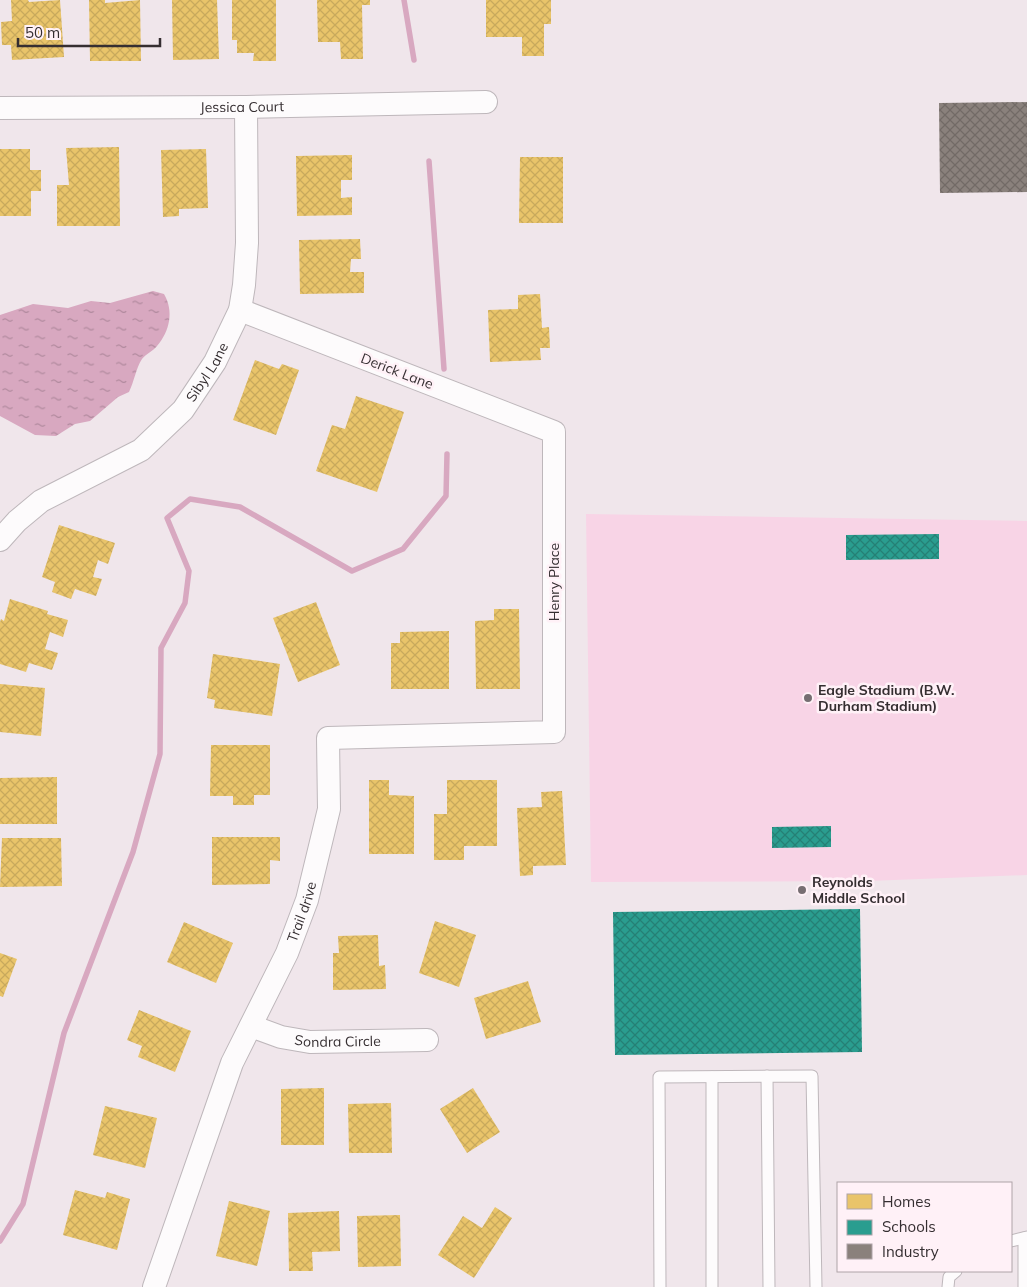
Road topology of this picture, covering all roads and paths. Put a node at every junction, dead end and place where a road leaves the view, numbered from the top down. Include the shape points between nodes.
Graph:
1 (486, 102) dead end
2 (246, 107) junction
3 (0, 108) edge
4 (240, 310) junction
5 (554, 432) joint
6 (0, 540) edge
7 (554, 732) joint
8 (251, 1026) junction
9 (427, 1040) dead end
10 (767, 1076) junction
11 (712, 1077) junction
12 (1025, 1238) edge
13 (1012, 1241) edge
14 (955, 1272) edge
15 (157, 1286) edge
16 (660, 1287) edge
17 (712, 1287) edge
18 (769, 1287) edge
19 (816, 1287) edge
20 (948, 1287) edge
21 (1024, 1287) edge

1 - 2 street, Jessica Court
2 - 3 street, Jessica Court
2 - 4 street, Sibyl Lane via 247,243
4 - 5 street, Derick Lane
4 - 6 street, Sibyl Lane via 199,388 183,410 141,450 42,501 17,520
5 - 7 street, Henry Place
7 - 8 street, Trail drive via 328,738 329,809 308,900 288,953
8 - 9 street, Sondra Circle via 281,1037 310,1042
8 - 15 street, Trail drive via 232,1063
10 - 11 lane
10 - 18 lane
10 - 19 lane via 812,1076
11 - 16 lane via 660,1078
11 - 17 lane
12 - 13 lane
12 - 21 lane
14 - 20 lane via 949,1277

